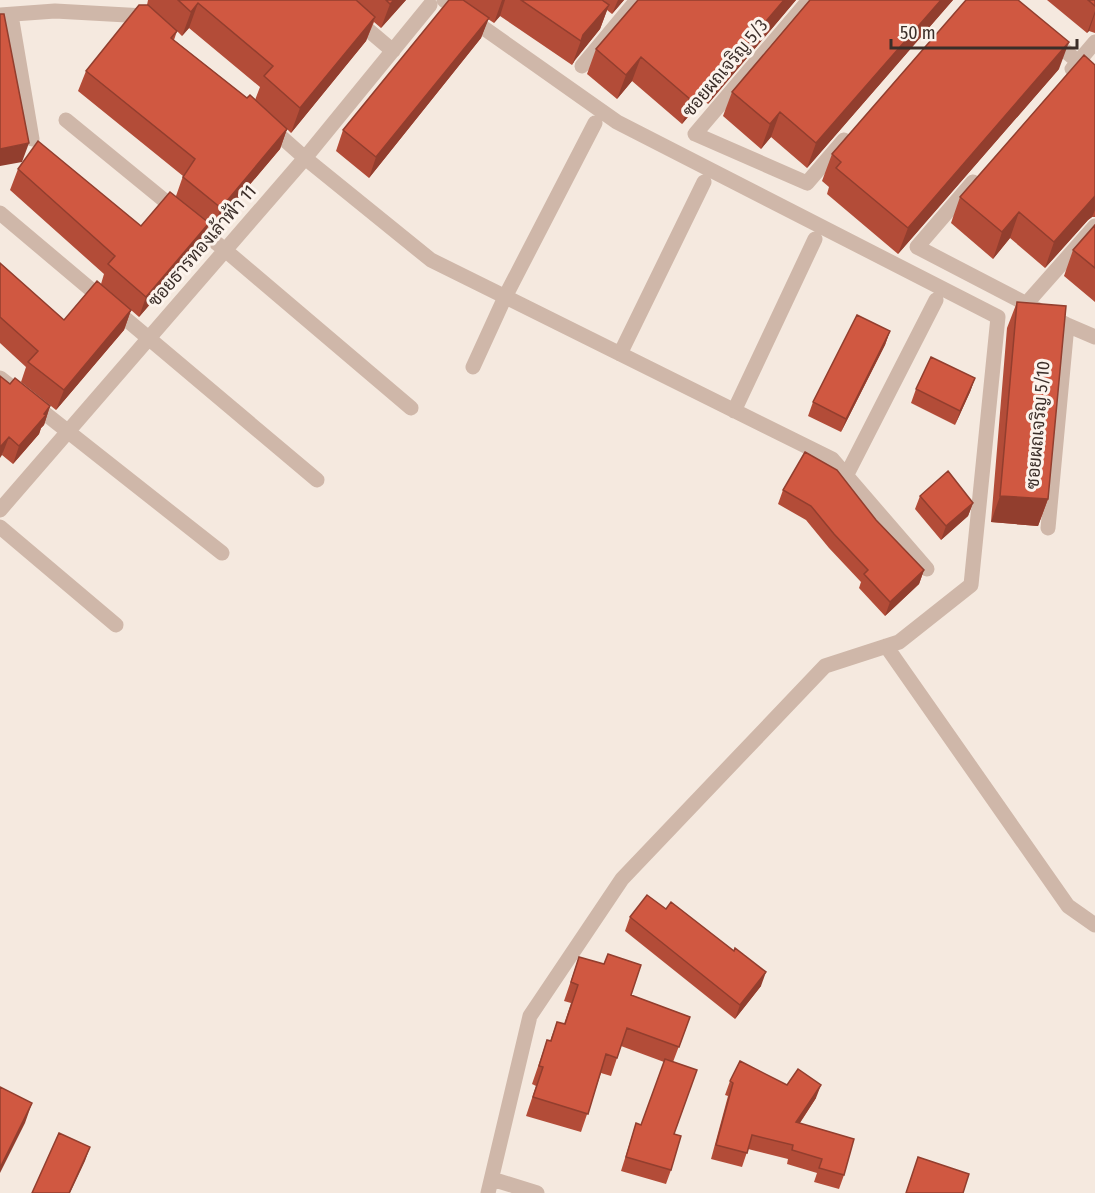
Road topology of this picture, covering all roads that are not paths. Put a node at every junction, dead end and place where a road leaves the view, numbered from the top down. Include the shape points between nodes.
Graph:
1 (333, 0) edge
2 (637, 0) edge
3 (809, 0) edge
4 (437, 3) edge
5 (55, 5) edge
6 (5, 15) edge
7 (1041, 31) edge
8 (163, 32) edge
9 (1095, 42) edge
10 (393, 51) junction
11 (1078, 62) junction
12 (582, 66) dead end
13 (1095, 76) edge
14 (1062, 80) edge
15 (261, 119) edge
16 (66, 120) dead end
17 (595, 123) dead end
18 (852, 130) edge
19 (32, 139) dead end
20 (305, 158) junction
21 (986, 168) edge
22 (704, 182) dead end
23 (0, 213) edge
24 (1095, 226) edge
25 (815, 239) dead end
26 (225, 250) junction
27 (505, 297) junction
28 (936, 300) dead end
29 (1026, 304) junction
30 (1067, 325) junction
31 (148, 338) junction
32 (1095, 338) edge
33 (620, 354) junction
34 (473, 367) dead end
35 (0, 378) edge
36 (411, 408) dead end
37 (734, 411) junction
38 (66, 431) junction
39 (846, 476) junction
40 (317, 480) dead end
41 (0, 510) edge
42 (0, 527) edge
43 (1048, 528) dead end
44 (222, 553) dead end
45 (927, 569) dead end
46 (116, 626) dead end
47 (886, 646) junction
48 (1095, 925) edge
49 (490, 1186) edge
50 (537, 1193) edge

1 - 10 street
2 - 12 street via 609,24
3 - 18 street, ซอยผถเจริญ 5/3 via 695,134 807,183
4 - 10 street, ซอยธารทองเล้าฟ้า 11
4 - 47 street via 617,122 998,317 971,585 899,642
5 - 6 street
5 - 8 street via 145,16
6 - 19 street
7 - 11 street
9 - 11 street
10 - 20 street, ซอยธารทองเล้าฟ้า 11
11 - 13 street
11 - 14 street
15 - 20 street
16 - 26 street
17 - 27 street
20 - 26 street, ซอยธารทองเล้าฟ้า 11
20 - 27 street via 431,260
21 - 29 street via 917,247
22 - 33 street
23 - 31 street
24 - 29 street
25 - 37 street
26 - 31 street, ซอยธารทองเล้าฟ้า 11
26 - 36 street
27 - 33 street
27 - 34 street
28 - 39 street
29 - 30 street
30 - 32 street
30 - 43 street, ซอยผถเจริญ 5/10
31 - 38 street, ซอยธารทองเล้าฟ้า 11
31 - 40 street
33 - 37 street
35 - 38 street
37 - 39 street via 832,459
38 - 41 street, ซอยธารทองเล้าฟ้า 11
38 - 44 street
39 - 45 street
42 - 46 street
47 - 48 street via 1068,906
47 - 49 street via 825,666 622,879 530,1016
49 - 50 street

